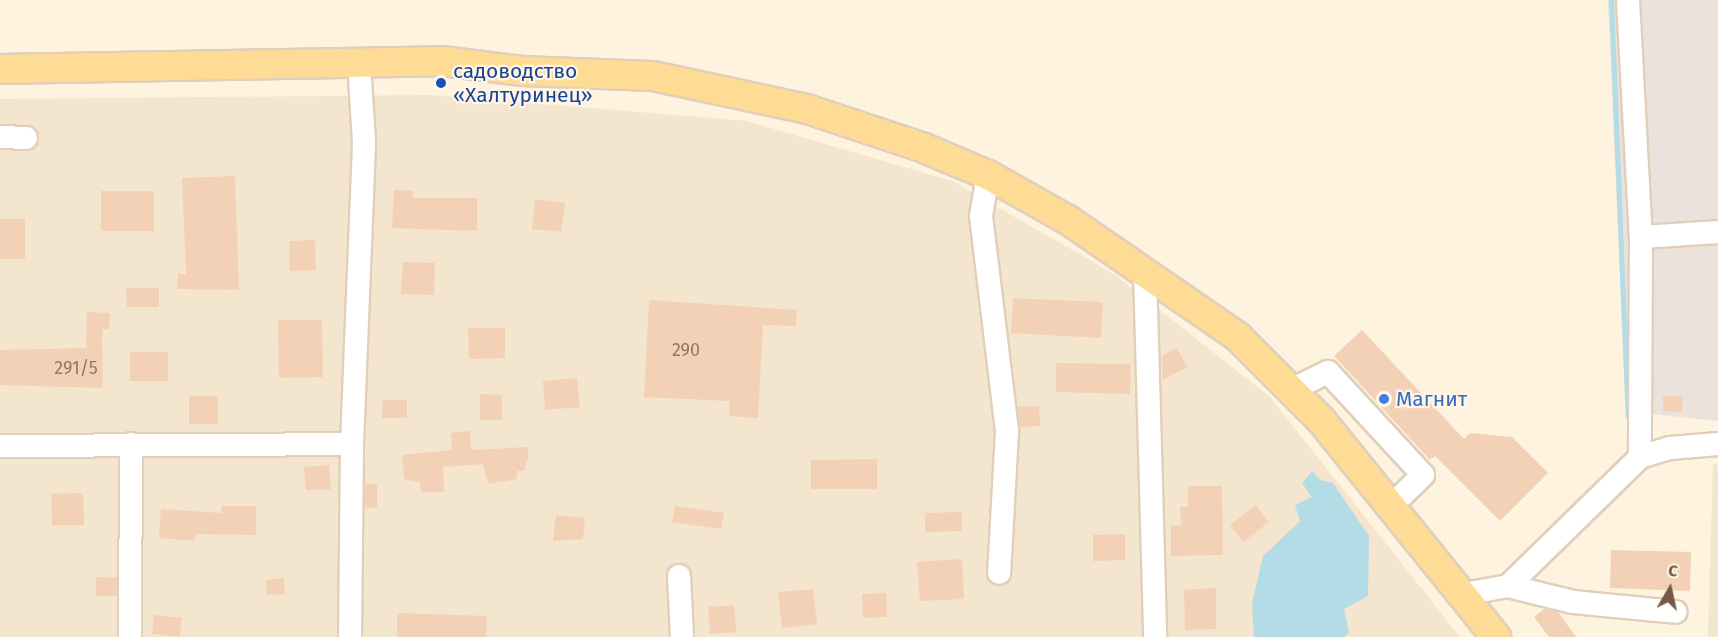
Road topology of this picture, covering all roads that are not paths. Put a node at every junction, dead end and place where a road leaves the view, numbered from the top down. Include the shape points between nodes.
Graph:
1 (1628, 0) edge
2 (359, 63) junction
3 (0, 69) edge
4 (0, 137) edge
5 (26, 138) dead end
6 (988, 175) junction
7 (1718, 232) edge
8 (1641, 237) junction
9 (1145, 271) junction
10 (1293, 389) junction
11 (131, 444) junction
12 (352, 444) junction
13 (1718, 444) edge
14 (0, 446) edge
15 (1640, 457) junction
16 (1390, 507) junction
17 (999, 573) dead end
18 (679, 576) dead end
19 (1508, 586) junction
20 (1464, 594) junction
21 (1676, 612) dead end
22 (130, 637) edge
23 (350, 637) edge
24 (682, 637) edge
25 (1155, 637) edge
26 (1496, 637) edge

1 - 8 street
2 - 3 main road
2 - 6 main road via 442,61 704,84 861,125
2 - 12 street via 364,142
4 - 5 street
6 - 9 main road
6 - 17 street via 982,226 1006,432
7 - 8 street
8 - 15 street
9 - 10 main road via 1238,337
9 - 25 street
10 - 16 main road
10 - 16 street via 1328,372 1423,475
11 - 12 street
11 - 14 street
11 - 22 street
12 - 23 street
13 - 15 street via 1671,448
15 - 19 street
16 - 20 main road
18 - 24 street
19 - 20 street
19 - 21 street via 1573,602
20 - 26 main road

